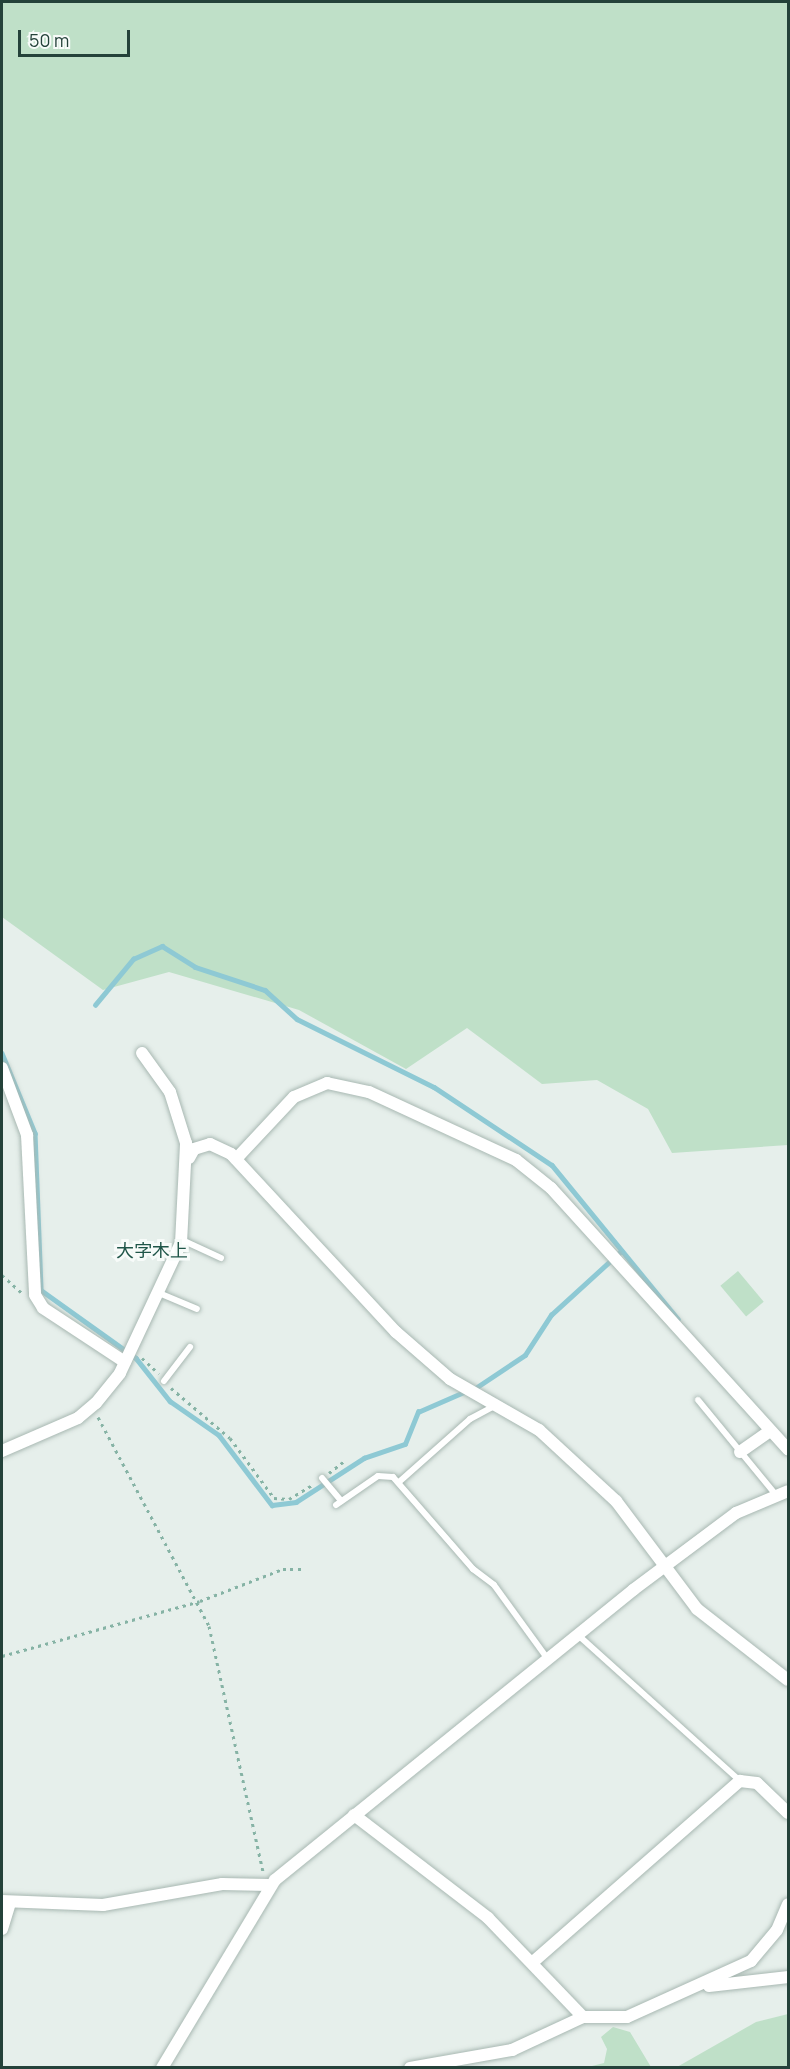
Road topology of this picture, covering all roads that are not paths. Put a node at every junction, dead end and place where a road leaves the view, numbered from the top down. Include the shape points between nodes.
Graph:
1 (142, 1053) dead end
2 (2, 1068) edge
3 (189, 1158) junction
4 (236, 1159) junction
5 (182, 1240) junction
6 (222, 1258) dead end
7 (159, 1293) junction
8 (197, 1309) dead end
9 (190, 1347) dead end
10 (125, 1362) junction
11 (164, 1381) road end
12 (698, 1400) dead end
13 (497, 1405) junction
14 (770, 1431) junction
15 (789, 1449) edge
16 (2, 1451) edge
17 (740, 1452) junction
18 (322, 1478) road end
19 (399, 1482) junction
20 (782, 1493) edge
21 (666, 1567) junction
22 (577, 1634) junction
23 (546, 1658) junction
24 (789, 1680) edge
25 (740, 1781) junction
26 (789, 1813) edge
27 (354, 1815) junction
28 (267, 1884) junction
29 (6, 1901) edge
30 (789, 1904) edge
31 (2, 1929) edge
32 (533, 1962) junction
33 (789, 1977) edge
34 (693, 1988) junction
35 (583, 2017) junction
36 (162, 2067) edge
37 (410, 2067) edge

1 - 3 street via 172,1097
2 - 10 street via 27,1135 35,1295 43,1308
3 - 4 street via 196,1147 214,1144
3 - 5 street
4 - 13 street via 396,1332 443,1374
4 - 14 street via 294,1097 327,1083 369,1092 516,1160 551,1188
5 - 6 lane
5 - 7 street
7 - 8 lane
7 - 10 street
9 - 11 lane
10 - 16 street via 92,1408
12 - 17 lane
13 - 19 lane via 470,1419
13 - 21 street via 532,1424 599,1484
14 - 15 street
14 - 17 street
17 - 20 lane
18 - 19 lane via 338,1503 378,1476
19 - 23 lane via 473,1569 497,1588
20 - 21 street via 736,1513
21 - 22 street
21 - 24 street via 705,1616
22 - 23 street
22 - 25 lane
23 - 27 street
25 - 26 street via 757,1783
25 - 32 street
27 - 28 street
27 - 32 street via 488,1918
28 - 29 street via 222,1884 103,1905
28 - 36 street
29 - 31 street
30 - 34 street via 772,1938 751,1961
32 - 35 street
33 - 34 street
34 - 35 street via 627,2017
35 - 37 street via 507,2051

